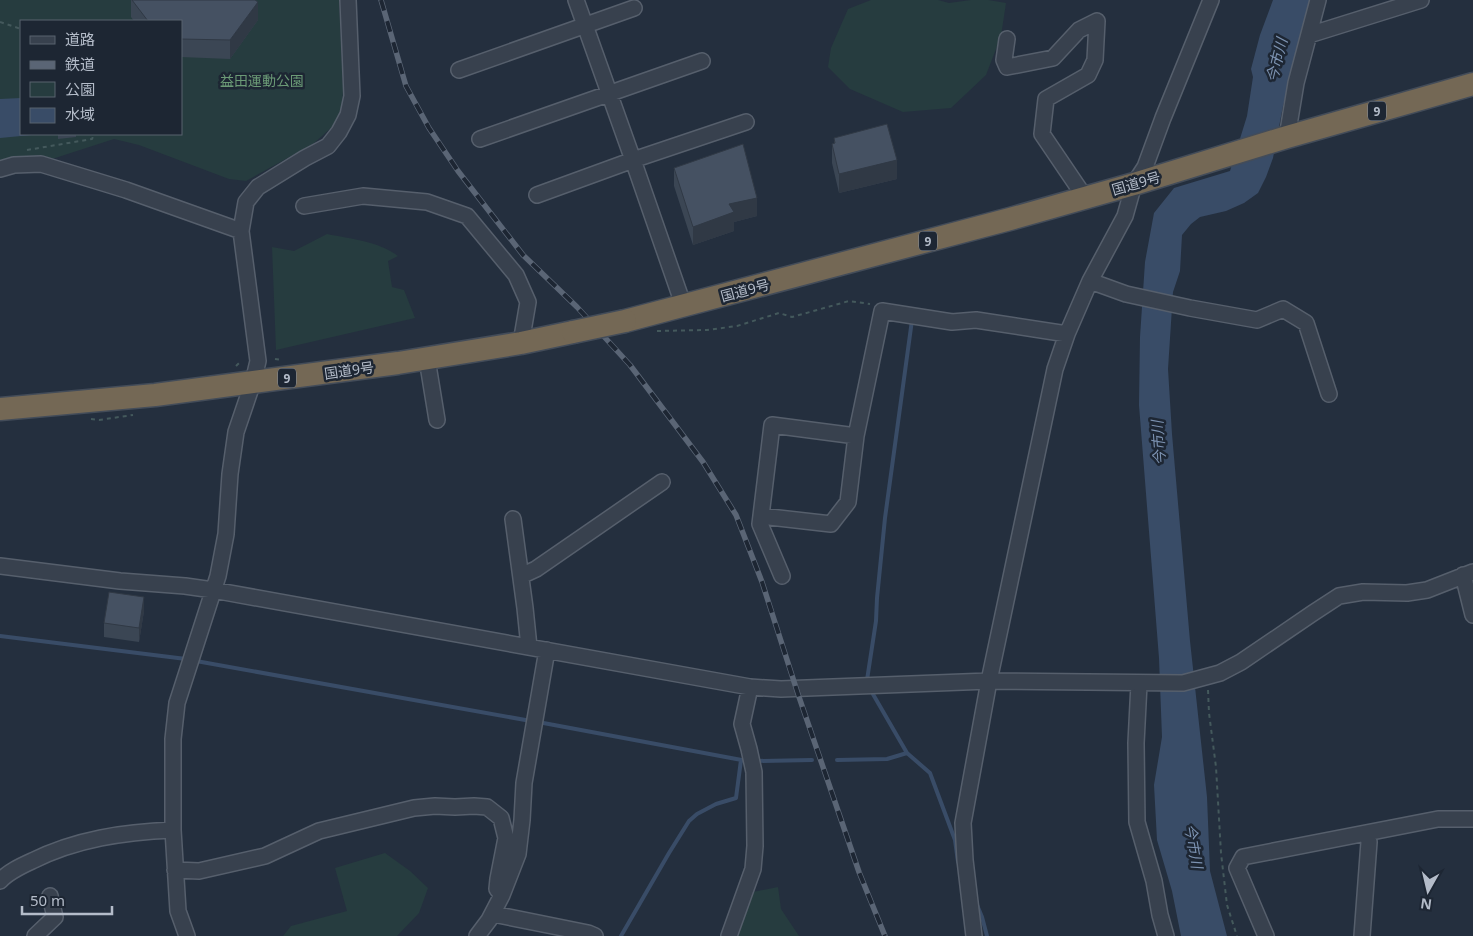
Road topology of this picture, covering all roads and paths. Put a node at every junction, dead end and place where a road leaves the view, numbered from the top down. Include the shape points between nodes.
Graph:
1 (348, 0) edge
2 (576, 0) edge
3 (1210, 0) edge
4 (1318, 0) edge
5 (1421, 0) edge
6 (634, 8) dead end
7 (0, 22) edge
8 (584, 25) junction
9 (20, 29) edge
10 (1308, 35) junction
11 (1007, 39) dead end
12 (702, 61) dead end
13 (459, 70) dead end
14 (1473, 84) edge
15 (609, 93) junction
16 (746, 122) dead end
17 (94, 135) edge
18 (1284, 138) junction
19 (480, 140) dead end
20 (28, 150) dead end
21 (633, 160) junction
22 (0, 169) edge
23 (1134, 184) junction
24 (537, 195) dead end
25 (1090, 196) junction
26 (304, 206) dead end
27 (241, 231) junction
28 (1090, 281) junction
29 (684, 307) junction
30 (882, 310) junction
31 (654, 332) dead end
32 (1067, 334) junction
33 (520, 343) junction
34 (427, 358) junction
35 (253, 382) junction
36 (1329, 394) dead end
37 (0, 409) edge
38 (437, 420) dead end
39 (856, 436) junction
40 (662, 482) dead end
41 (761, 516) junction
42 (513, 519) dead end
43 (0, 566) edge
44 (1468, 574) edge
45 (521, 576) junction
46 (782, 576) dead end
47 (213, 590) junction
48 (1473, 615) edge
49 (529, 647) junction
50 (547, 650) junction
51 (1207, 678) junction
52 (989, 681) junction
53 (1146, 684) junction
54 (750, 687) junction
55 (1473, 819) edge
56 (173, 830) junction
57 (1367, 833) junction
58 (175, 870) junction
59 (0, 881) edge
60 (502, 895) junction
61 (50, 896) dead end
62 (493, 914) junction
63 (35, 936) edge
64 (187, 936) edge
65 (477, 936) edge
66 (595, 936) edge
67 (729, 936) edge
68 (974, 936) edge
69 (1166, 936) edge
70 (1236, 936) edge
71 (1266, 936) edge
72 (1362, 936) edge

1 - 27 street via 352,96 348,115 328,146 258,187 246,202
2 - 8 street
3 - 23 street via 1145,167
4 - 10 street
5 - 10 street
6 - 8 street
7 - 9 path
8 - 13 street
8 - 15 street
10 - 18 street
11 - 25 street via 1004,60 1007,67 1053,58 1079,30 1097,21 1095,60 1088,76 1046,99 1042,134 1080,190
12 - 15 street
14 - 18 highway, 国道9号 / 9
15 - 19 street
15 - 21 street
16 - 21 street
17 - 20 path via 92,139
18 - 23 highway, 国道9号 / 9
21 - 24 street
21 - 29 street
22 - 27 street via 41,164
23 - 25 highway, 国道9号 / 9
23 - 28 street via 1125,216
25 - 29 highway, 国道9号 / 9
26 - 33 street via 363,196 427,202 467,216 516,276 528,302
27 - 35 street via 258,361
28 - 32 street
28 - 36 street via 1132,295 1257,320 1283,309 1306,323
29 - 33 highway, 国道9号 / 9, bridge
30 - 31 path via 876,305 849,301 792,317 779,313 737,326
30 - 32 street via 952,322 976,320
30 - 39 street
32 - 52 street via 1055,369
33 - 34 highway, 国道9号 / 9
34 - 35 highway, 国道9号 / 9
34 - 38 street
35 - 37 highway, 国道9号 / 9 via 155,396
35 - 47 street via 236,432 226,534
39 - 41 street via 848,502 831,524
39 - 41 street via 772,425
40 - 45 street
41 - 46 street via 760,524
42 - 45 street
43 - 47 street
44 - 48 street
44 - 51 street via 1427,590 1339,596 1242,662
45 - 49 street
47 - 49 street
47 - 56 street via 177,703 173,739
49 - 50 street
50 - 54 street
50 - 60 street via 524,783 518,854
51 - 53 street via 1183,683
51 - 70 path via 1221,853 1227,905
52 - 53 street
52 - 54 street via 781,689
52 - 68 street via 964,823
53 - 69 street via 1136,742 1136,822
54 - 67 street via 742,724 754,772 755,846 753,869
55 - 57 street via 1438,819
56 - 58 street
56 - 59 street via 87,840 18,867
57 - 71 street via 1243,857 1237,868
57 - 72 street
58 - 60 street via 199,871 265,856 319,831 414,808 474,806 487,807 500,818 506,838 497,889
58 - 64 street via 178,911
60 - 62 street
61 - 63 street via 55,917
62 - 65 street
62 - 66 street

